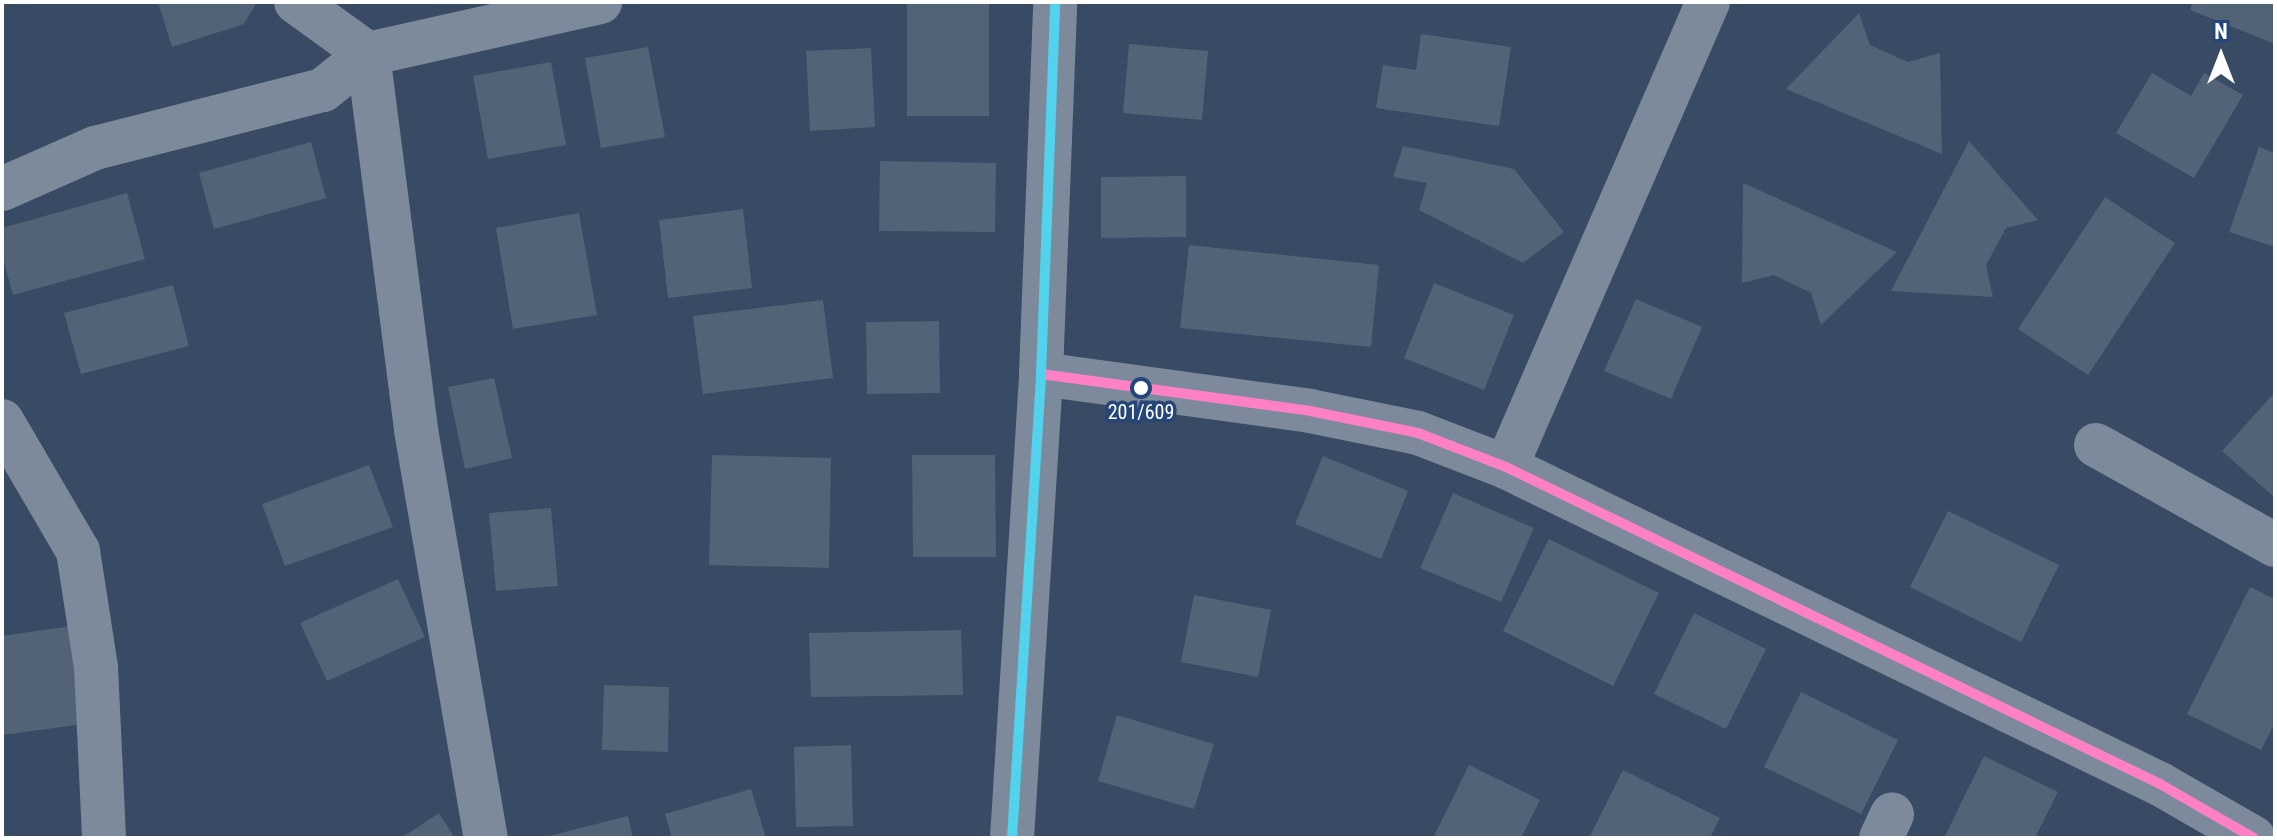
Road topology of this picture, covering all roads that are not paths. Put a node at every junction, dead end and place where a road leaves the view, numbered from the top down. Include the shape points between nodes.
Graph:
1 (296, 2) edge
2 (600, 2) edge
3 (1055, 2) edge
4 (1708, 2) edge
5 (368, 54) junction
6 (2, 189) edge
7 (1041, 374) junction
8 (2, 421) edge
9 (2096, 445) dead end
10 (1506, 467) junction
11 (2275, 545) edge
12 (104, 838) edge
13 (486, 838) edge
14 (1015, 838) edge
15 (2254, 838) edge

1 - 5 street
2 - 5 street
3 - 7 street
4 - 10 street
5 - 6 street via 323,90 95,148
5 - 13 street via 416,430
7 - 10 street via 1310,411 1418,433
7 - 14 street
8 - 12 street via 78,551 96,667
9 - 11 street
10 - 15 street via 2160,784

